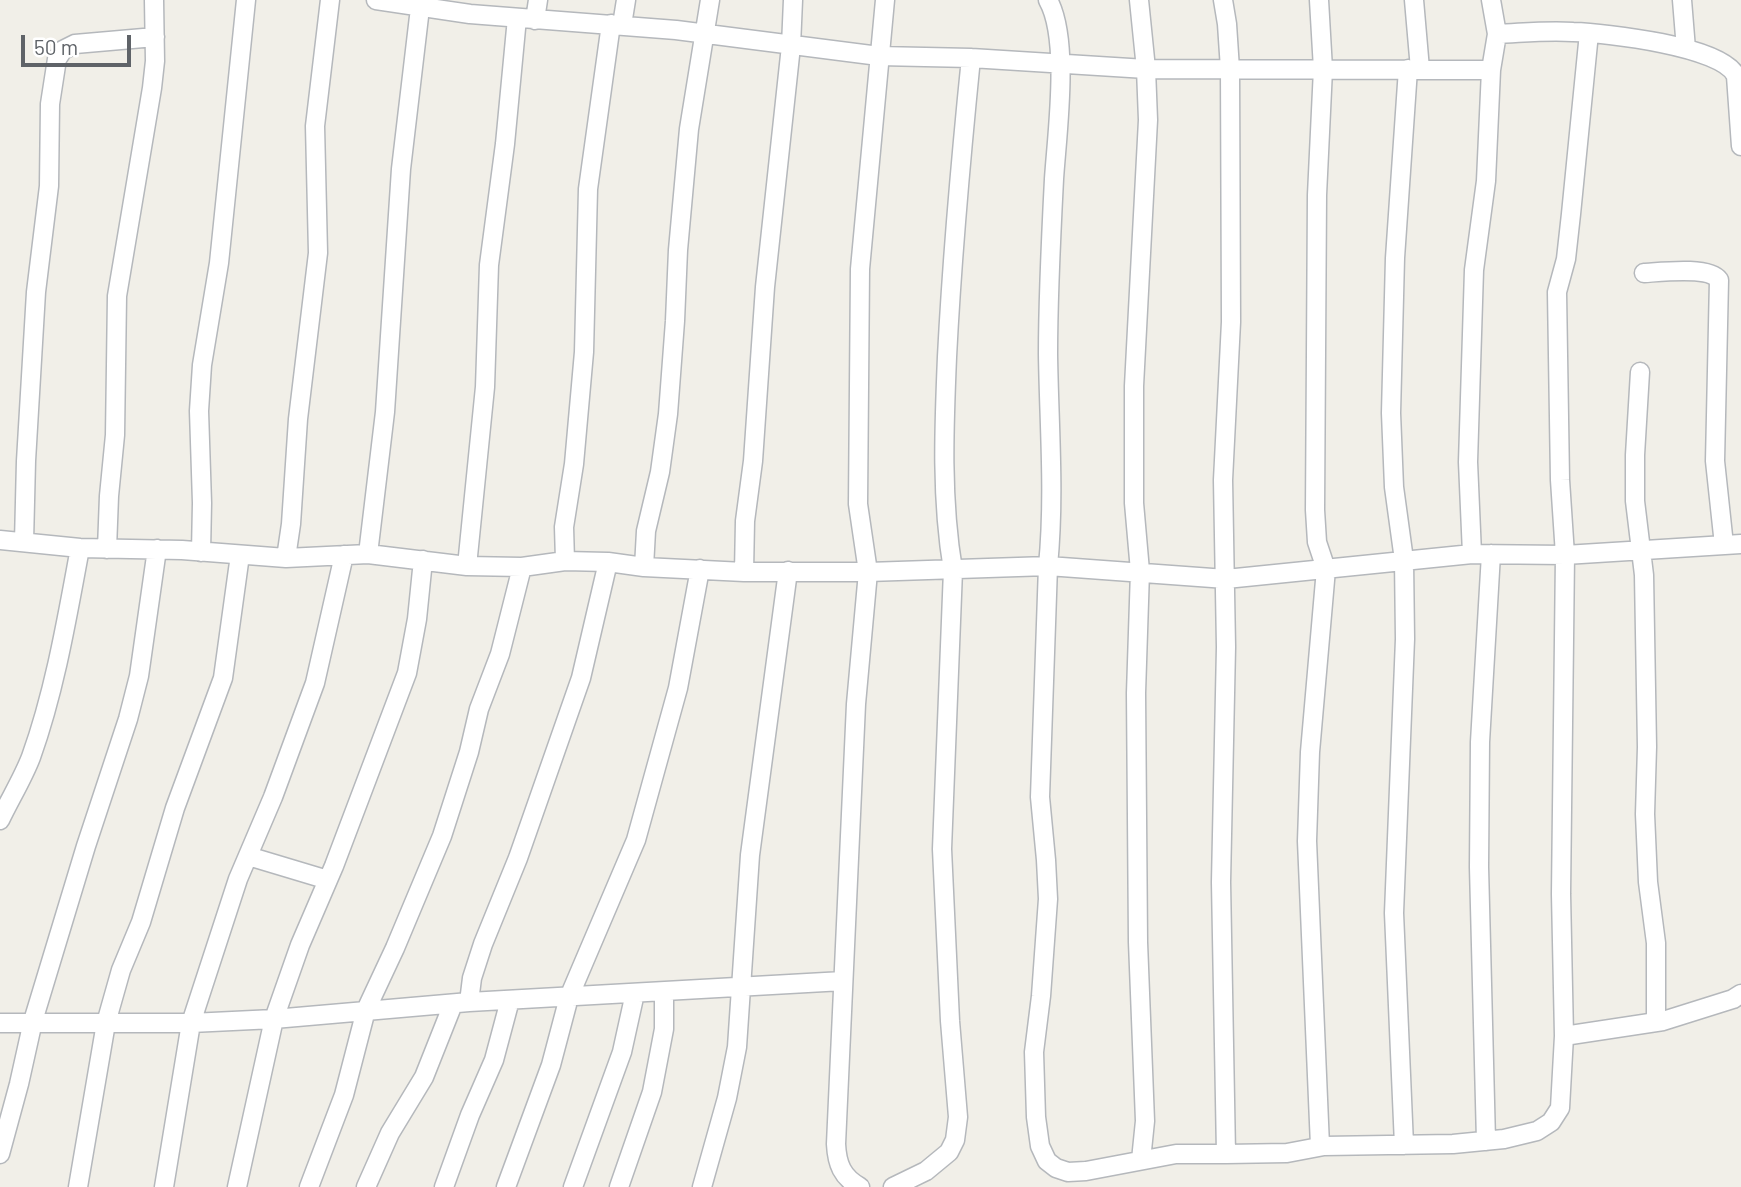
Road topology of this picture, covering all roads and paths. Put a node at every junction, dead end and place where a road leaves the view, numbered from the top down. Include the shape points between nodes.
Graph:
1 (154, 0) edge
2 (246, 0) edge
3 (330, 0) edge
4 (376, 0) edge
5 (538, 0) edge
6 (626, 0) edge
7 (710, 0) edge
8 (793, 0) edge
9 (885, 0) edge
10 (1048, 0) edge
11 (1139, 0) edge
12 (1223, 0) edge
13 (1319, 0) edge
14 (1414, 0) edge
15 (1491, 0) edge
16 (1682, 0) edge
17 (441, 4) edge
18 (420, 8) junction
19 (517, 18) junction
20 (535, 20) junction
21 (617, 25) junction
22 (1590, 33) junction
23 (1497, 34) junction
24 (706, 35) junction
25 (155, 37) junction
26 (791, 46) junction
27 (1686, 49) junction
28 (879, 56) junction
29 (971, 58) junction
30 (1059, 64) junction
31 (1737, 66) edge
32 (1146, 69) junction
33 (1230, 69) junction
34 (1323, 69) junction
35 (1414, 69) junction
36 (1491, 70) junction
37 (1741, 146) edge
38 (1644, 272) dead end
39 (1640, 372) dead end
40 (24, 542) junction
41 (1, 543) edge
42 (1733, 544) edge
43 (80, 548) junction
44 (107, 549) junction
45 (157, 549) junction
46 (1642, 551) junction
47 (201, 552) junction
48 (368, 554) junction
49 (1472, 554) junction
50 (1492, 554) junction
51 (240, 555) junction
52 (344, 555) junction
53 (1565, 555) junction
54 (286, 558) junction
55 (423, 559) junction
56 (1404, 560) junction
57 (565, 561) junction
58 (608, 562) junction
59 (467, 566) junction
60 (1048, 566) junction
61 (644, 567) junction
62 (522, 568) junction
63 (700, 569) junction
64 (1326, 569) junction
65 (953, 570) junction
66 (788, 571) junction
67 (1140, 571) junction
68 (744, 572) junction
69 (868, 572) junction
70 (1226, 579) junction
71 (0, 820) edge
72 (248, 856) junction
73 (328, 880) junction
74 (843, 981) junction
75 (741, 987) junction
76 (635, 993) junction
77 (664, 993) junction
78 (1741, 994) edge
79 (569, 997) junction
80 (510, 1000) junction
81 (461, 1003) junction
82 (366, 1010) junction
83 (274, 1019) junction
84 (33, 1021) junction
85 (1656, 1022) junction
86 (0, 1023) edge
87 (106, 1023) junction
88 (191, 1023) junction
89 (1564, 1036) junction
90 (1486, 1141) junction
91 (1404, 1145) junction
92 (1320, 1146) junction
93 (0, 1154) edge
94 (1226, 1154) junction
95 (1141, 1160) junction
96 (78, 1187) edge
97 (164, 1187) edge
98 (237, 1187) edge
99 (309, 1187) edge
100 (366, 1187) edge
101 (444, 1187) edge
102 (506, 1187) edge
103 (573, 1187) edge
104 (619, 1187) edge
105 (702, 1187) edge
106 (860, 1187) edge
107 (893, 1187) edge

1 - 25 street
2 - 47 street via 220,253 202,365
3 - 54 street via 315,126 318,253
4 - 18 street
5 - 20 street
6 - 21 street
7 - 24 street
8 - 26 street
9 - 28 street
10 - 30 street via 1055,16
11 - 32 street
12 - 33 street
13 - 34 street
14 - 35 street
15 - 23 street
16 - 27 street
17 - 18 street
17 - 19 street
18 - 48 street via 401,169 385,412
19 - 20 street
19 - 59 street via 488,265 485,387
20 - 21 street
21 - 24 street
21 - 57 street via 588,189 584,352
22 - 23 street
22 - 27 street
22 - 53 street via 1572,214 1558,292
23 - 36 street
24 - 26 street
24 - 61 street via 690,130 668,414 646,531
25 - 40 street via 75,44 62,50 57,59 50,104 48,198 36,292
25 - 44 street via 152,88 117,296
26 - 28 street
26 - 68 street via 769,238
27 - 31 street
28 - 29 street
28 - 69 street via 860,269 858,504
29 - 30 street
29 - 65 street via 952,257 943,435
30 - 32 street
30 - 60 street via 1048,353 1052,530
31 - 37 street
32 - 33 street
32 - 67 street via 1148,156 1134,386 1134,503
33 - 34 street
33 - 70 street via 1231,322 1223,480
34 - 35 street
34 - 64 street via 1317,195 1315,510 1317,542
35 - 36 street
35 - 56 street via 1395,258 1391,413 1394,487
36 - 49 street via 1486,181 1474,270 1468,462
38 - 42 street via 1698,272 1716,275 1719,280 1714,461
39 - 46 street via 1634,455
40 - 41 street
40 - 43 street
42 - 46 street
43 - 44 street
43 - 71 street via 50,692 30,758
44 - 45 street
45 - 47 street
45 - 84 street via 139,676 128,719
46 - 53 street
46 - 85 street via 1645,835 1656,943
47 - 51 street
48 - 52 street
48 - 55 street
49 - 50 street
49 - 56 street
50 - 53 street
50 - 90 street via 1480,742
51 - 54 street
51 - 87 street via 223,678
52 - 54 street
52 - 72 street via 315,683
53 - 89 street
55 - 59 street
55 - 73 street via 407,673
56 - 64 street
56 - 91 street via 1394,936
57 - 58 street
57 - 62 street
58 - 61 street
58 - 81 street via 581,678
59 - 62 street
60 - 65 street
60 - 67 street
60 - 95 street via 1040,797 1048,899 1034,1052 1040,1146 1047,1161 1068,1172
61 - 63 street
62 - 82 street via 500,654 442,836
63 - 68 street
63 - 79 street via 678,688 636,840
64 - 70 street
64 - 92 street via 1307,841
65 - 69 street
65 - 107 street via 942,849 958,1117 949,1152 926,1171
66 - 68 street
66 - 69 street
66 - 75 street via 750,855
67 - 70 street
67 - 95 street via 1136,693 1145,1121
69 - 74 street via 856,704
70 - 94 street via 1221,882
72 - 73 street
72 - 88 street
73 - 83 street
74 - 75 street
74 - 106 street via 837,1162 846,1177
75 - 77 street
75 - 105 street via 737,1047
76 - 77 street
76 - 79 street
76 - 103 street via 622,1052
77 - 104 street via 664,1029 652,1092
78 - 85 street
79 - 80 street
79 - 102 street via 551,1065
80 - 81 street
80 - 101 street via 494,1060
81 - 82 street
81 - 100 street
82 - 83 street
82 - 99 street via 344,1096
83 - 88 street
83 - 98 street
84 - 86 street
84 - 87 street
84 - 93 street
85 - 89 street
87 - 88 street
87 - 96 street
88 - 97 street
89 - 90 street via 1557,1115 1532,1133
90 - 91 street
91 - 92 street
92 - 94 street via 1287,1153
94 - 95 street via 1186,1153

